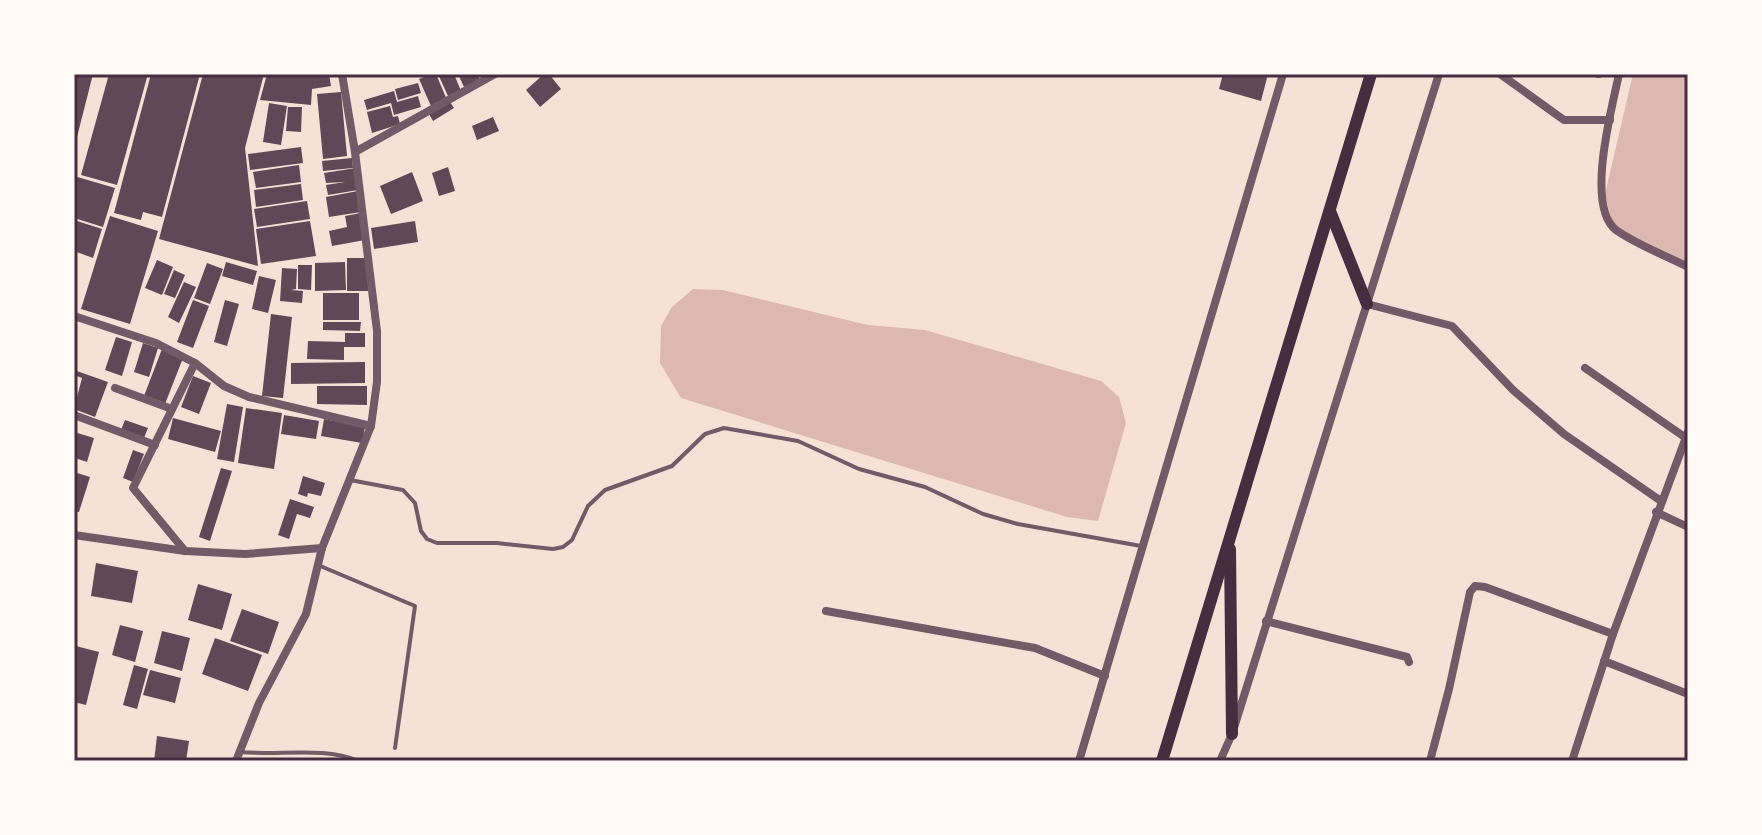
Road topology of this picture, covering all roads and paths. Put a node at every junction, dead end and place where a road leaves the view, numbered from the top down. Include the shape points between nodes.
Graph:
1 (342, 74) edge
2 (495, 74) edge
3 (1283, 74) edge
4 (1371, 74) edge
5 (1439, 74) edge
6 (1500, 74) edge
7 (1619, 74) edge
8 (1610, 120) junction
9 (355, 152) junction
10 (1330, 211) junction
11 (1688, 267) edge
12 (1367, 304) junction
13 (74, 316) edge
14 (195, 363) junction
15 (1585, 368) dead end
16 (115, 388) dead end
17 (172, 409) junction
18 (74, 415) edge
19 (371, 426) junction
20 (1687, 435) edge
21 (155, 445) junction
22 (350, 480) junction
23 (1661, 501) junction
24 (1656, 512) junction
25 (1688, 527) edge
26 (74, 535) edge
27 (1230, 537) junction
28 (1143, 546) junction
29 (322, 548) junction
30 (185, 551) junction
31 (318, 565) junction
32 (826, 611) dead end
33 (1266, 621) junction
34 (1613, 634) junction
35 (1604, 661) junction
36 (1409, 662) dead end
37 (1105, 676) junction
38 (1688, 694) edge
39 (1232, 734) junction
40 (395, 748) dead end
41 (238, 757) edge
42 (359, 761) edge
43 (1079, 761) edge
44 (1162, 761) edge
45 (1220, 761) edge
46 (1430, 761) edge
47 (1572, 761) edge

1 - 9 street
2 - 9 street
3 - 28 street
4 - 10 main road
5 - 12 street
6 - 8 street via 1564,120
7 - 8 street
8 - 11 street via 1601,177 1603,208 1614,228
9 - 19 street via 377,331
10 - 12 main road
10 - 27 main road
12 - 23 street via 1452,326 1564,434
12 - 33 street
13 - 14 street via 156,343
14 - 17 street
14 - 19 street via 224,386 249,397
15 - 20 street
16 - 17 street
17 - 21 street
18 - 21 street
19 - 22 street
20 - 23 street
21 - 30 street via 133,488
22 - 28 lane via 403,490 415,503 421,531 437,543 553,549 572,540 588,506 605,490 672,466 705,434 724,428 798,441 859,469 925,487 1006,521
22 - 29 street
23 - 24 street
24 - 25 street
24 - 34 street
26 - 30 street
27 - 39 main road
27 - 44 main road
28 - 37 street
29 - 30 street via 245,554
29 - 31 street
31 - 40 lane via 415,606
31 - 41 street via 306,614 259,703
32 - 37 street via 1035,648
33 - 36 street via 1407,657
33 - 39 street
34 - 35 street
34 - 46 street via 1475,586
35 - 38 street
35 - 47 street
37 - 43 street
39 - 45 street
41 - 42 lane via 314,752

